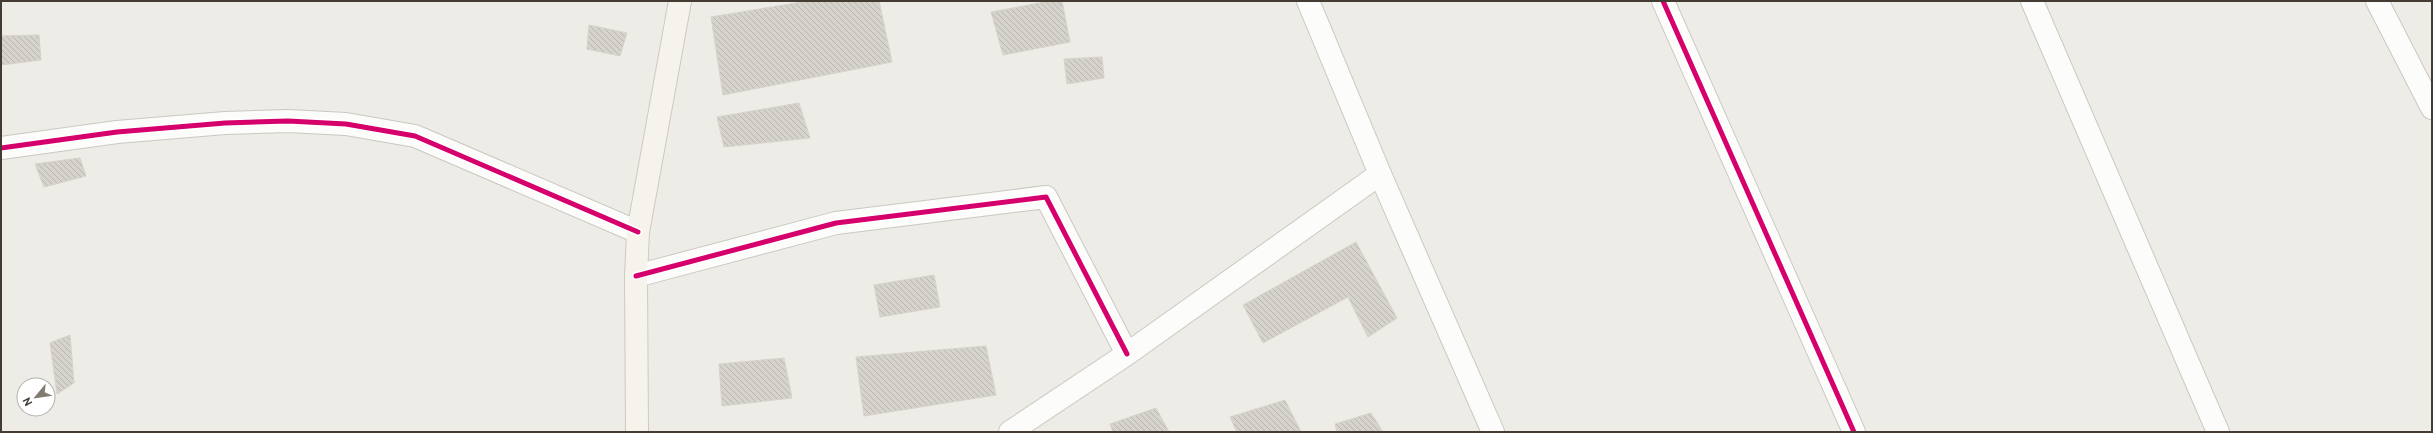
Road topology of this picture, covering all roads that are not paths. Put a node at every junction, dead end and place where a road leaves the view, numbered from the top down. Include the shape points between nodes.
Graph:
1 (680, 1) edge
2 (1308, 1) edge
3 (1663, 1) edge
4 (2032, 1) edge
5 (2377, 1) edge
6 (2432, 108) edge
7 (1, 148) edge
8 (1380, 174) junction
9 (638, 232) junction
10 (636, 276) junction
11 (1127, 354) junction
12 (637, 432) edge
13 (1010, 432) edge
14 (1493, 432) edge
15 (1854, 432) edge
16 (2218, 432) edge

1 - 9 main road
2 - 8 street
3 - 15 street
4 - 16 street
5 - 6 street
7 - 9 street via 117,132 225,123 288,121 346,124 415,136
8 - 11 street
8 - 14 street
9 - 10 main road
10 - 11 street via 836,223 1046,197
10 - 12 main road
11 - 13 street

